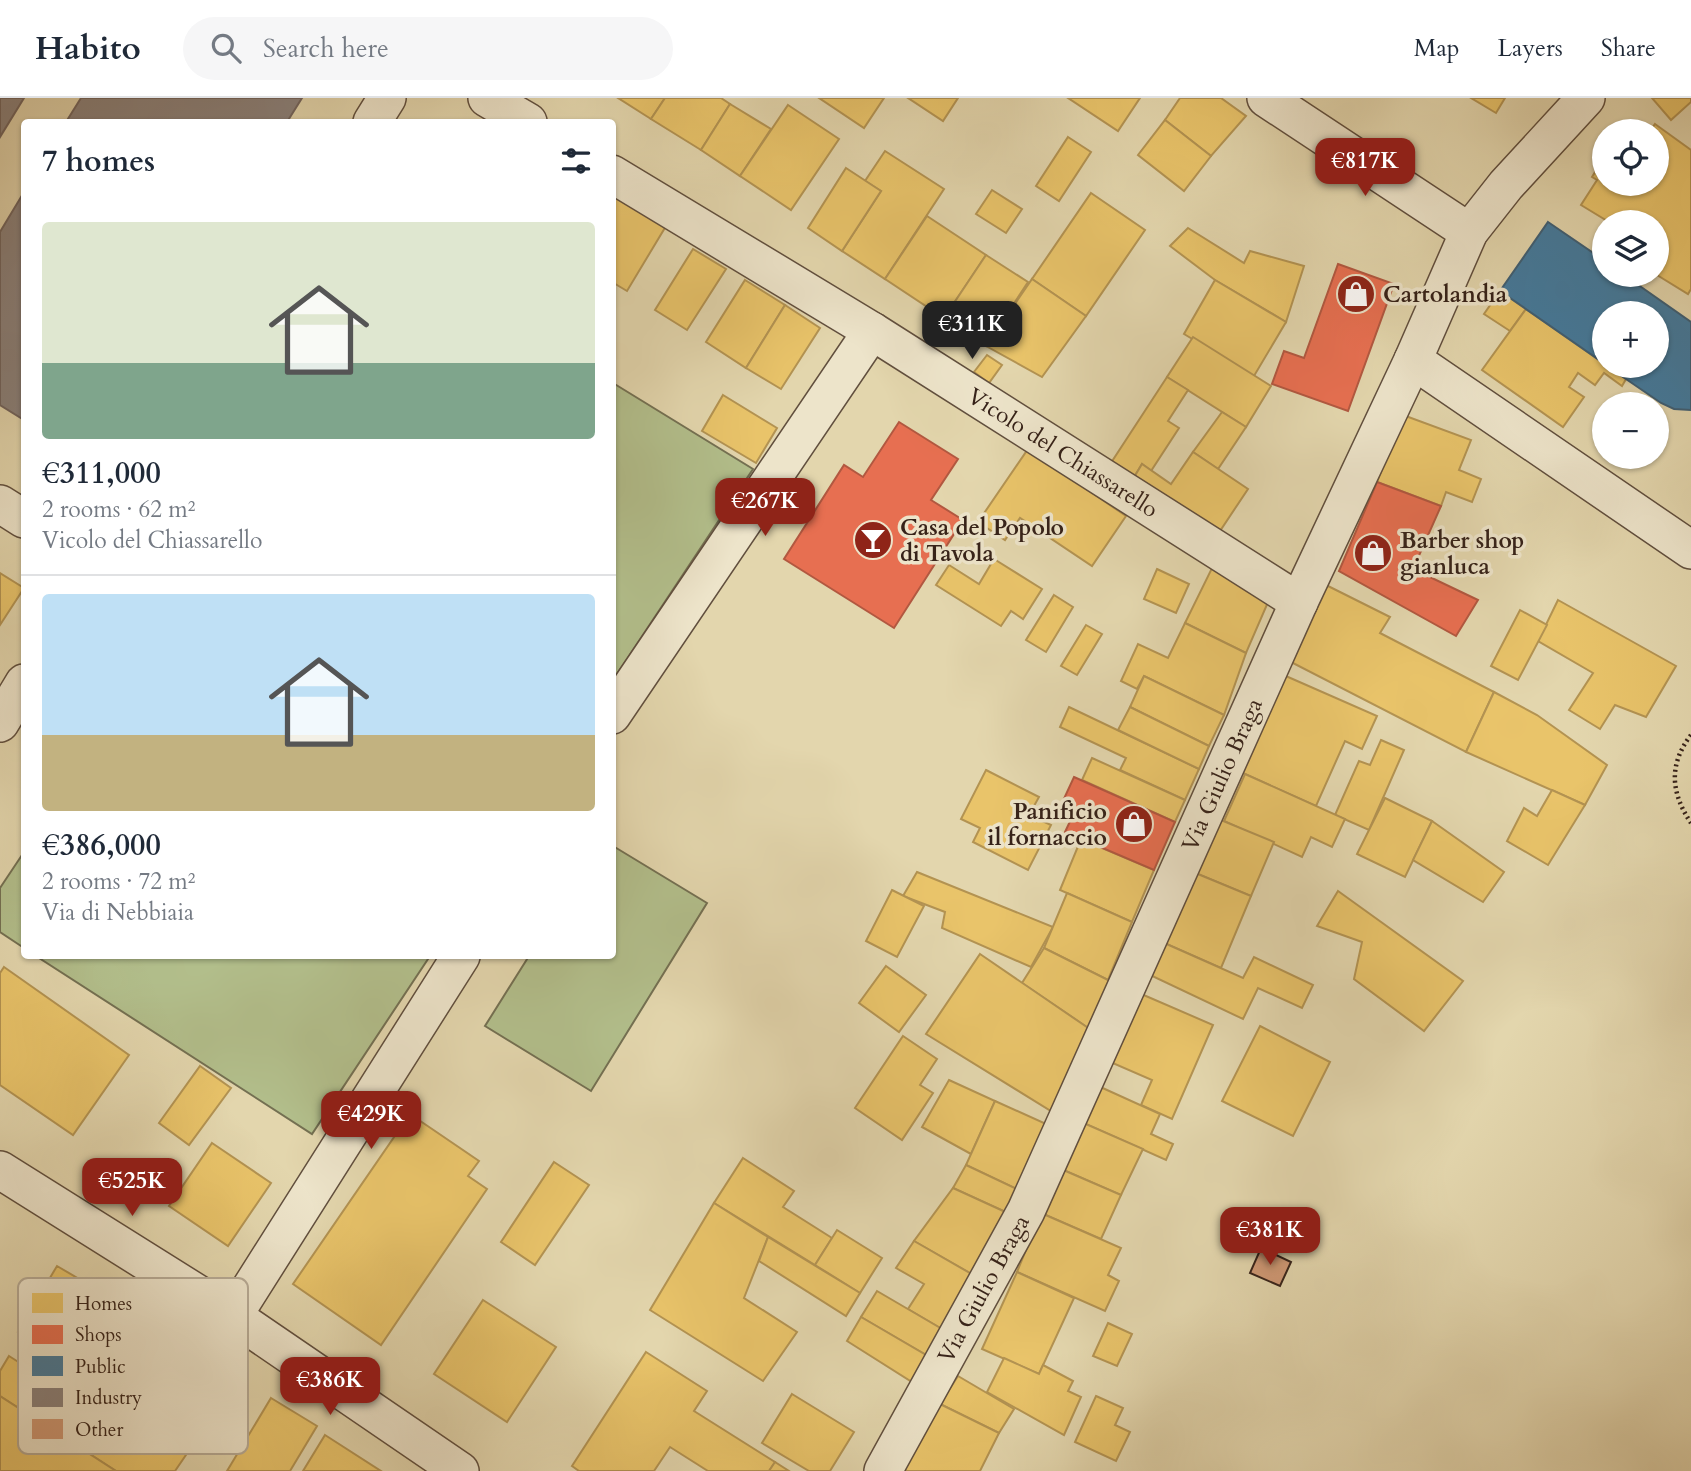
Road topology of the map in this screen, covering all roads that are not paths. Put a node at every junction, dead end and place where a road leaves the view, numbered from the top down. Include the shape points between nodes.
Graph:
1 (387, 98) edge
2 (487, 98) edge
3 (1586, 98) edge
4 (1280, 107) edge
5 (374, 119) edge
6 (523, 119) edge
7 (616, 176) edge
8 (1469, 232) junction
9 (872, 331) junction
10 (1413, 360) junction
11 (0, 504) edge
12 (21, 517) edge
13 (1691, 550) edge
14 (1298, 602) junction
15 (21, 688) edge
16 (616, 709) edge
17 (0, 723) edge
18 (459, 959) edge
19 (0, 1170) edge
20 (174, 1278) edge
21 (248, 1291) edge
22 (248, 1325) edge
23 (460, 1471) edge
24 (883, 1471) edge

1 - 5 street
2 - 6 street
3 - 8 street, Via Giulio Braga
4 - 8 street
7 - 9 street, Vicolo del Chiassarello
8 - 10 street, Via Giulio Braga
9 - 14 street, Vicolo del Chiassarello
9 - 16 street
10 - 13 street
10 - 14 street, Via Giulio Braga
11 - 12 street
14 - 24 street, Via Giulio Braga via 1026,1211
15 - 17 street
18 - 21 street
19 - 20 street
22 - 23 street

